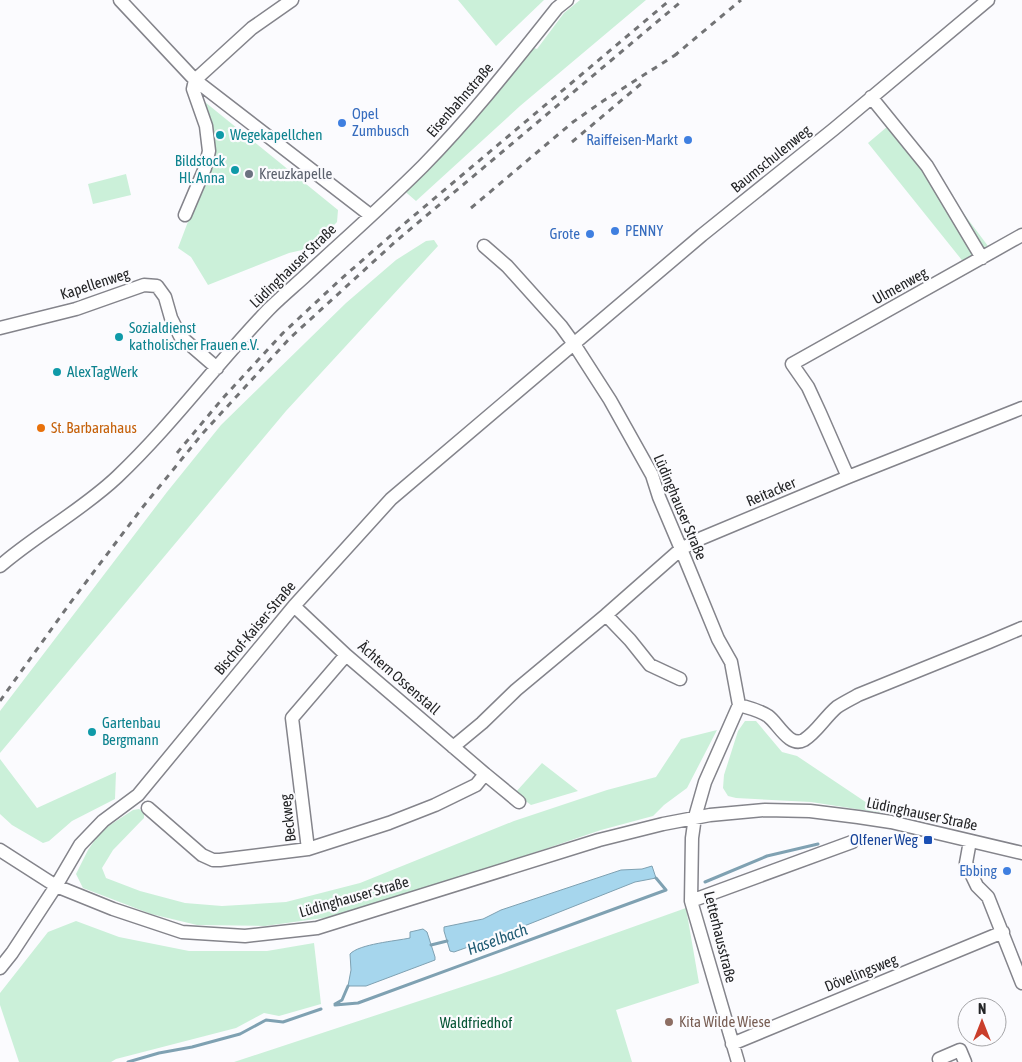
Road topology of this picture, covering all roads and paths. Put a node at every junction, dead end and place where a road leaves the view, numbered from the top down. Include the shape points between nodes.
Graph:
1 (120, 0) edge
2 (292, 0) edge
3 (567, 0) edge
4 (988, 0) edge
5 (195, 80) junction
6 (871, 97) junction
7 (185, 215) dead end
8 (370, 216) junction
9 (1022, 235) edge
10 (484, 246) dead end
11 (982, 258) junction
12 (0, 328) edge
13 (574, 344) junction
14 (217, 368) junction
15 (1022, 408) edge
16 (848, 477) junction
17 (681, 549) junction
18 (0, 566) edge
19 (294, 606) junction
20 (606, 615) junction
21 (1022, 628) edge
22 (346, 654) junction
23 (680, 679) dead end
24 (739, 705) junction
25 (453, 746) junction
26 (485, 774) junction
27 (519, 802) dead end
28 (148, 808) dead end
29 (694, 817) junction
30 (970, 841) junction
31 (852, 842) dead end
32 (308, 849) junction
33 (0, 850) edge
34 (1022, 853) edge
35 (56, 886) junction
36 (691, 901) junction
37 (1003, 932) junction
38 (0, 968) edge
39 (1022, 983) edge
40 (732, 1044) junction
41 (939, 1061) edge
42 (738, 1062) edge
43 (965, 1062) edge

1 - 5 street
2 - 5 street via 252,28
3 - 8 street, Eisenbahnstraße via 557,8 477,107 401,188
4 - 6 street, Baumschulenweg
5 - 7 street via 193,89 206,126 209,150
5 - 8 street
6 - 11 street via 927,166
6 - 13 street, Baumschulenweg
8 - 14 street, Lüdinghauser Straße via 270,309
9 - 11 street, Ulmenweg
10 - 13 street, Lüdinghauser Straße via 507,266
11 - 16 street, Ulmenweg via 792,364 808,387
12 - 14 street, Kapellenweg via 76,308 144,285 157,286 165,297 180,336
13 - 17 street, Lüdinghauser Straße via 652,475
13 - 19 street, Bischof-Kaiser-Straße via 390,499
14 - 18 street, Lüdinghauser Straße via 116,478
15 - 16 street, Reitacker
16 - 17 street, Reitacker
17 - 20 street, Reitacker
17 - 24 street, Lüdinghauser Straße via 718,639 731,662
19 - 22 street, Ächtern Ossenstall
19 - 35 street, Bischof-Kaiser-Straße via 138,795 103,821 80,845
20 - 23 street via 650,665
20 - 25 street, Reitacker
21 - 24 street via 858,695 837,707 803,741 791,740 769,717
22 - 25 street, Ächtern Ossenstall
22 - 32 street, Beckweg via 292,718
24 - 29 street via 705,782
25 - 26 street, Ächtern Ossenstall
26 - 27 street, Ächtern Ossenstall
26 - 32 street via 476,785 435,805
28 - 32 street, Beckweg via 202,855 213,860
29 - 30 street, Lüdinghauser Straße via 766,810 810,811 891,822
29 - 35 street, Lüdinghauser Straße via 599,840 316,928 245,936 182,932
29 - 36 street, Letterhausstraße
30 - 34 street, Lüdinghauser Straße
30 - 37 street via 966,863 977,886 988,897
31 - 36 street
33 - 35 street, Lüdinghauser Straße
35 - 38 street, Bischof-Kaiser-Straße
36 - 40 street, Letterhausstraße
37 - 39 street
37 - 40 street, Dövelingsweg
40 - 42 street, Letterhausstraße
41 - 43 street via 960,1050

